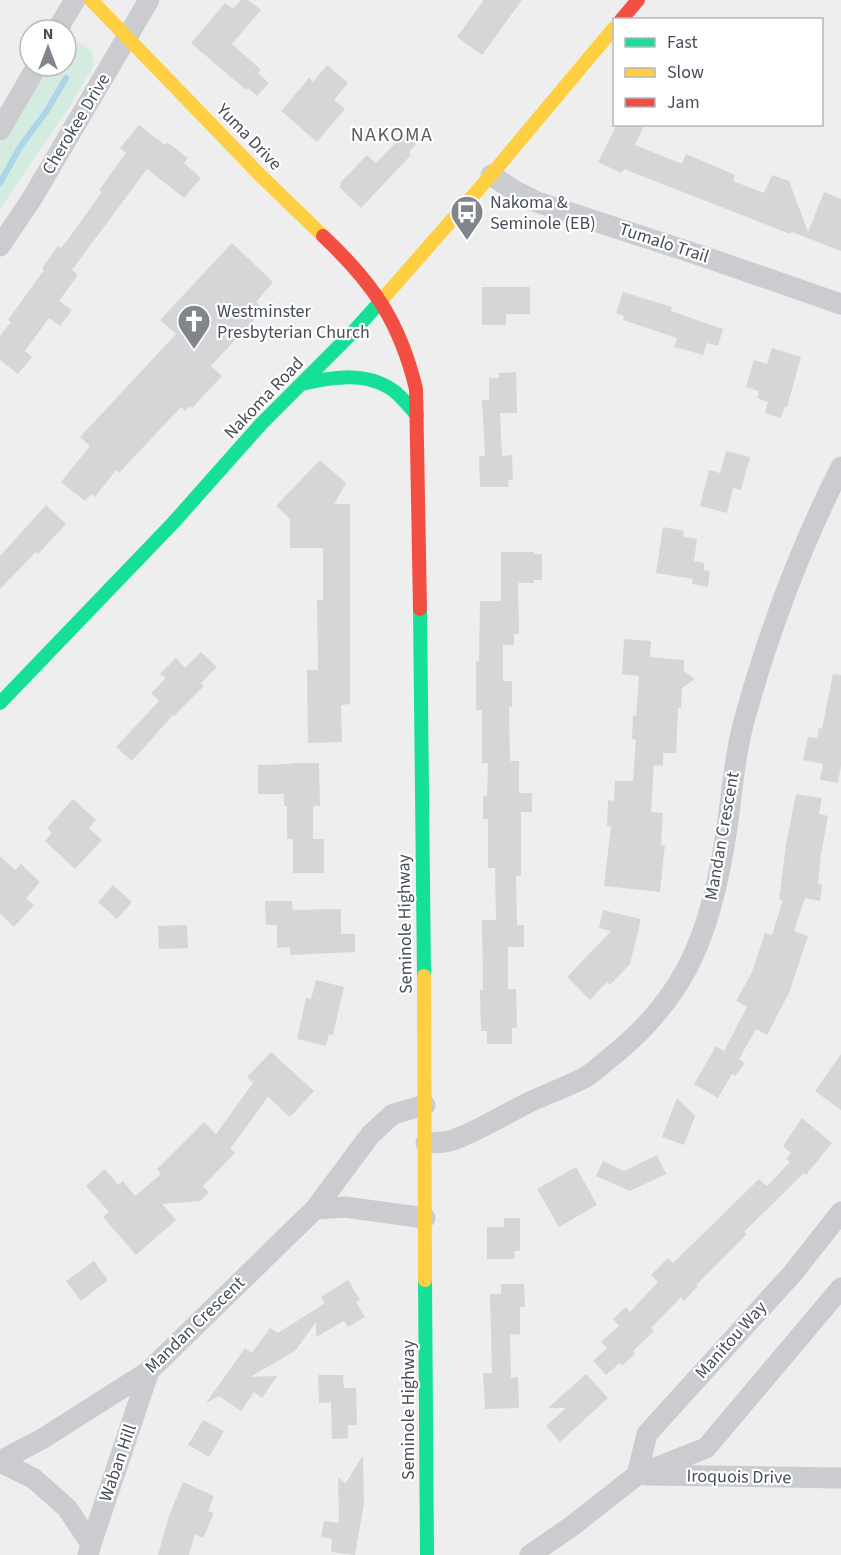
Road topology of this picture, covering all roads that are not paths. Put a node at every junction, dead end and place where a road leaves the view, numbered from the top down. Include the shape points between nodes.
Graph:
1 (75, 0) edge
2 (91, 0) edge
3 (149, 0) edge
4 (638, 0) edge
5 (64, 18) edge
6 (623, 18) edge
7 (613, 29) edge
8 (127, 38) junction
9 (30, 78) edge
10 (0, 130) edge
11 (491, 175) junction
12 (0, 246) edge
13 (381, 300) junction
14 (841, 304) edge
15 (302, 384) junction
16 (417, 416) junction
17 (841, 467) edge
18 (0, 702) edge
19 (425, 1105) junction
20 (426, 1143) junction
21 (315, 1209) junction
22 (841, 1212) edge
23 (425, 1218) junction
24 (841, 1288) edge
25 (149, 1371) junction
26 (0, 1461) edge
27 (637, 1475) junction
28 (841, 1478) edge
29 (90, 1549) edge
30 (427, 1555) edge
31 (530, 1555) edge

1 - 5 street
2 - 8 street, Yuma Drive
3 - 8 street, Cherokee Drive
4 - 6 street
7 - 11 street, Nakoma Road
8 - 12 street, Cherokee Drive
8 - 13 street, Yuma Drive via 363,276
9 - 10 street
11 - 13 street, Nakoma Road
11 - 14 street, Tumalo Trail via 537,202
13 - 15 street, Nakoma Road
13 - 16 street, Seminole Highway via 411,366
15 - 16 street via 331,376 375,380 394,390
15 - 18 street, Nakoma Road
16 - 19 street, Seminole Highway
17 - 20 street, Mandan Crescent via 800,556 756,680 742,727 718,878 700,943 687,969 655,1016 585,1077 452,1141
19 - 20 street, Seminole Highway
19 - 21 street, Mandan Crescent via 393,1114 371,1134
20 - 23 street, Seminole Highway
21 - 23 street via 345,1208
21 - 25 street, Mandan Crescent
22 - 27 street, Manitou Way via 793,1273 647,1434
23 - 30 street, Seminole Highway
24 - 27 street via 706,1448
25 - 26 street, Mandan Crescent
25 - 29 street, Waban Hill
26 - 29 street via 33,1478 67,1508
27 - 28 street, Iroquois Drive
27 - 31 street

